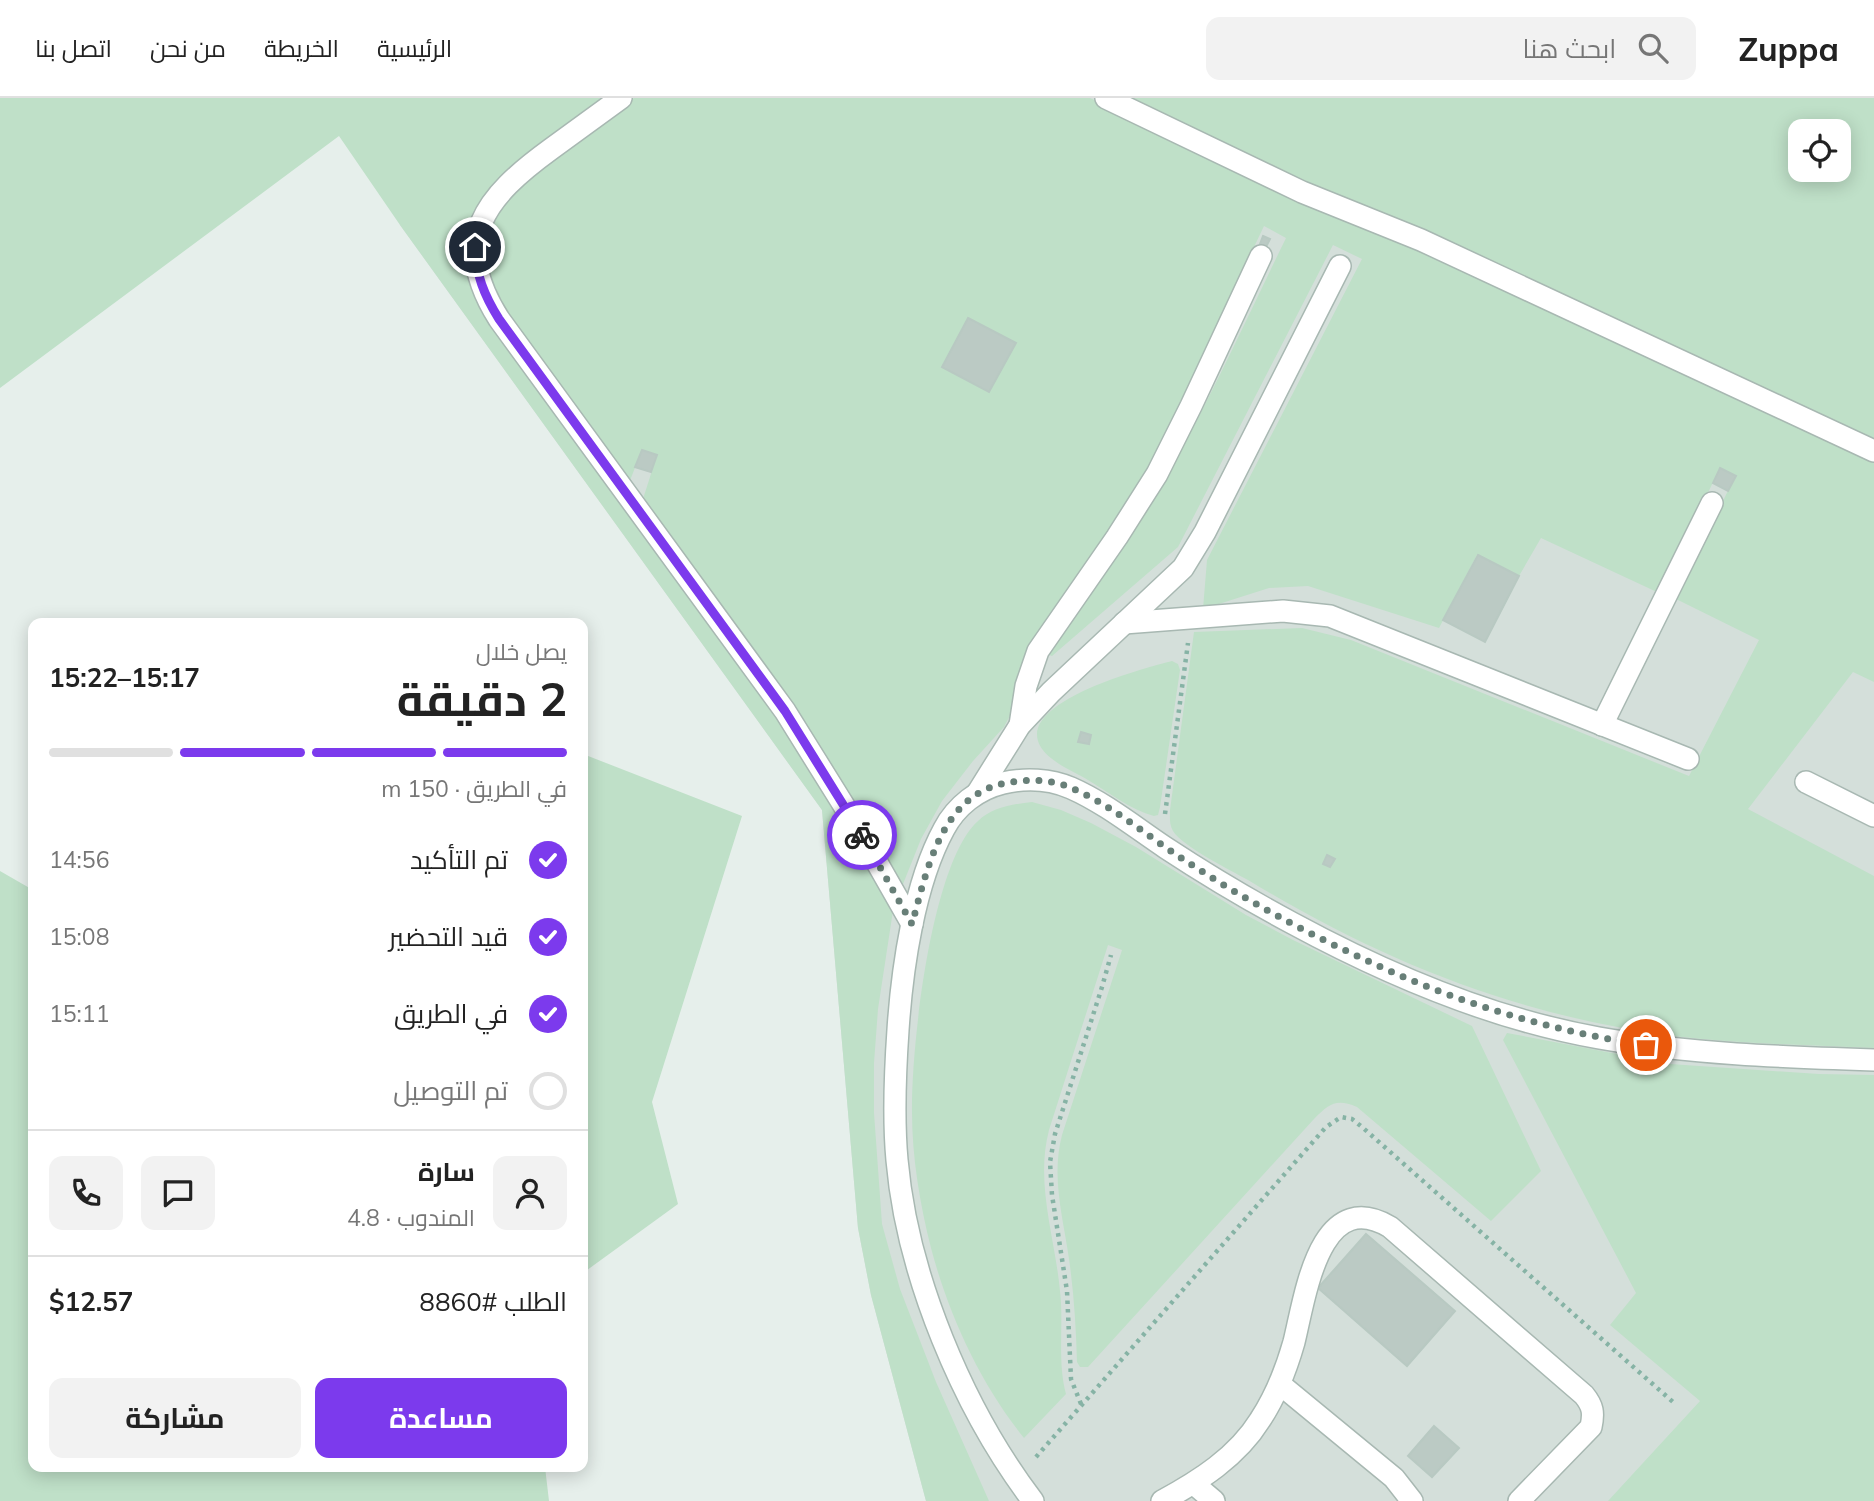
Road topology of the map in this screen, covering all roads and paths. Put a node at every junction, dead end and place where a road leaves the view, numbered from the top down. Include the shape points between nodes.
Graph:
1 (621, 98) edge
2 (1106, 98) edge
3 (1261, 256) dead end
4 (1340, 266) dead end
5 (1874, 451) edge
6 (1712, 503) dead end
7 (1192, 618) junction
8 (1124, 623) junction
9 (1602, 724) junction
10 (1020, 725) junction
11 (1688, 759) dead end
12 (1806, 782) dead end
13 (978, 792) junction
14 (1874, 816) edge
15 (1164, 847) junction
16 (912, 924) junction
17 (1111, 955) dead end
18 (1874, 1060) edge
19 (1281, 1385) junction
20 (1081, 1404) dead end
21 (1194, 1484) junction
22 (1033, 1501) edge
23 (1161, 1501) edge
24 (1214, 1501) edge
25 (1412, 1501) edge
26 (1519, 1501) edge

1 - 16 lane via 499,192 485,215 475,247 479,281 499,319 785,711
2 - 5 lane via 1302,192 1421,240
3 - 10 lane via 1157,474 1038,651 1026,685
4 - 8 lane via 1205,532 1183,568
6 - 9 lane
7 - 8 lane
7 - 9 lane via 1283,611 1330,617
7 - 15 path via 1165,808
8 - 10 lane
9 - 11 lane
10 - 13 lane
12 - 14 lane
13 - 15 lane via 1037,780 1068,787
13 - 16 lane via 944,829
15 - 18 lane via 1253,902 1354,955 1429,988 1524,1021 1596,1038 1671,1048
16 - 22 lane via 895,1076 897,1160 905,1217 925,1290 959,1374 994,1443
17 - 20 path via 1050,1162 1067,1291 1071,1379
19 - 21 lane via 1251,1432 1229,1457
19 - 25 lane via 1394,1478
19 - 26 lane via 1318,1252 1343,1223 1358,1217 1375,1218 1591,1404 1591,1427
21 - 23 lane
21 - 24 lane

